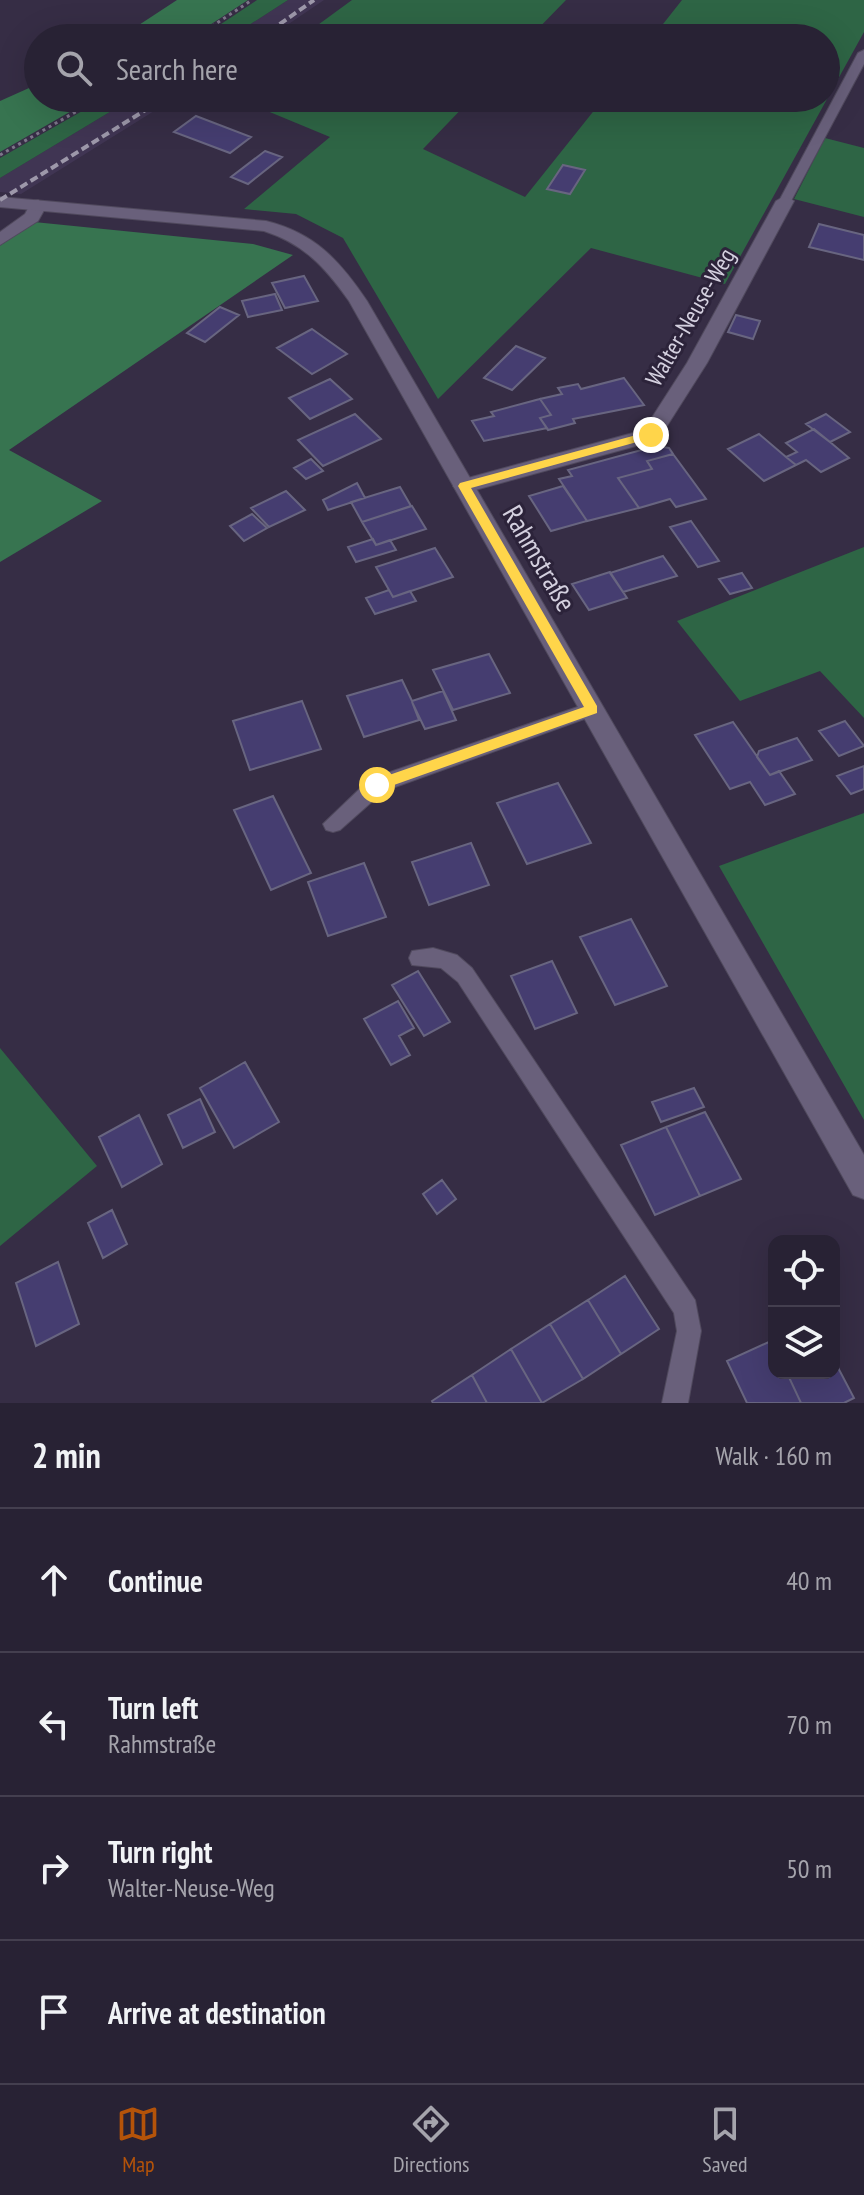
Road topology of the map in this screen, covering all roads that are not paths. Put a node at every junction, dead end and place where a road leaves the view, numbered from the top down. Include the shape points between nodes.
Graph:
1 (864, 53) edge
2 (840, 98) edge
3 (833, 112) edge
4 (785, 201) joint
5 (0, 202) edge
6 (38, 205) junction
7 (0, 240) edge
8 (464, 486) junction
9 (592, 709) junction
10 (333, 824) dead end
11 (419, 958) dead end
12 (864, 1184) edge
13 (675, 1403) edge

1 - 2 lane, Walter-Neuse-Weg
3 - 4 lane, Walter-Neuse-Weg
4 - 8 main road, Walter-Neuse-Weg via 697,363 651,435
5 - 6 main road, Rahmstraße
6 - 7 main road via 32,217
6 - 8 main road, Rahmstraße via 266,226 300,236 332,262 358,301
8 - 9 main road, Rahmstraße
9 - 10 lane via 377,785
9 - 12 main road, Rahmstraße
11 - 13 lane via 439,956 465,975 686,1309 689,1331

